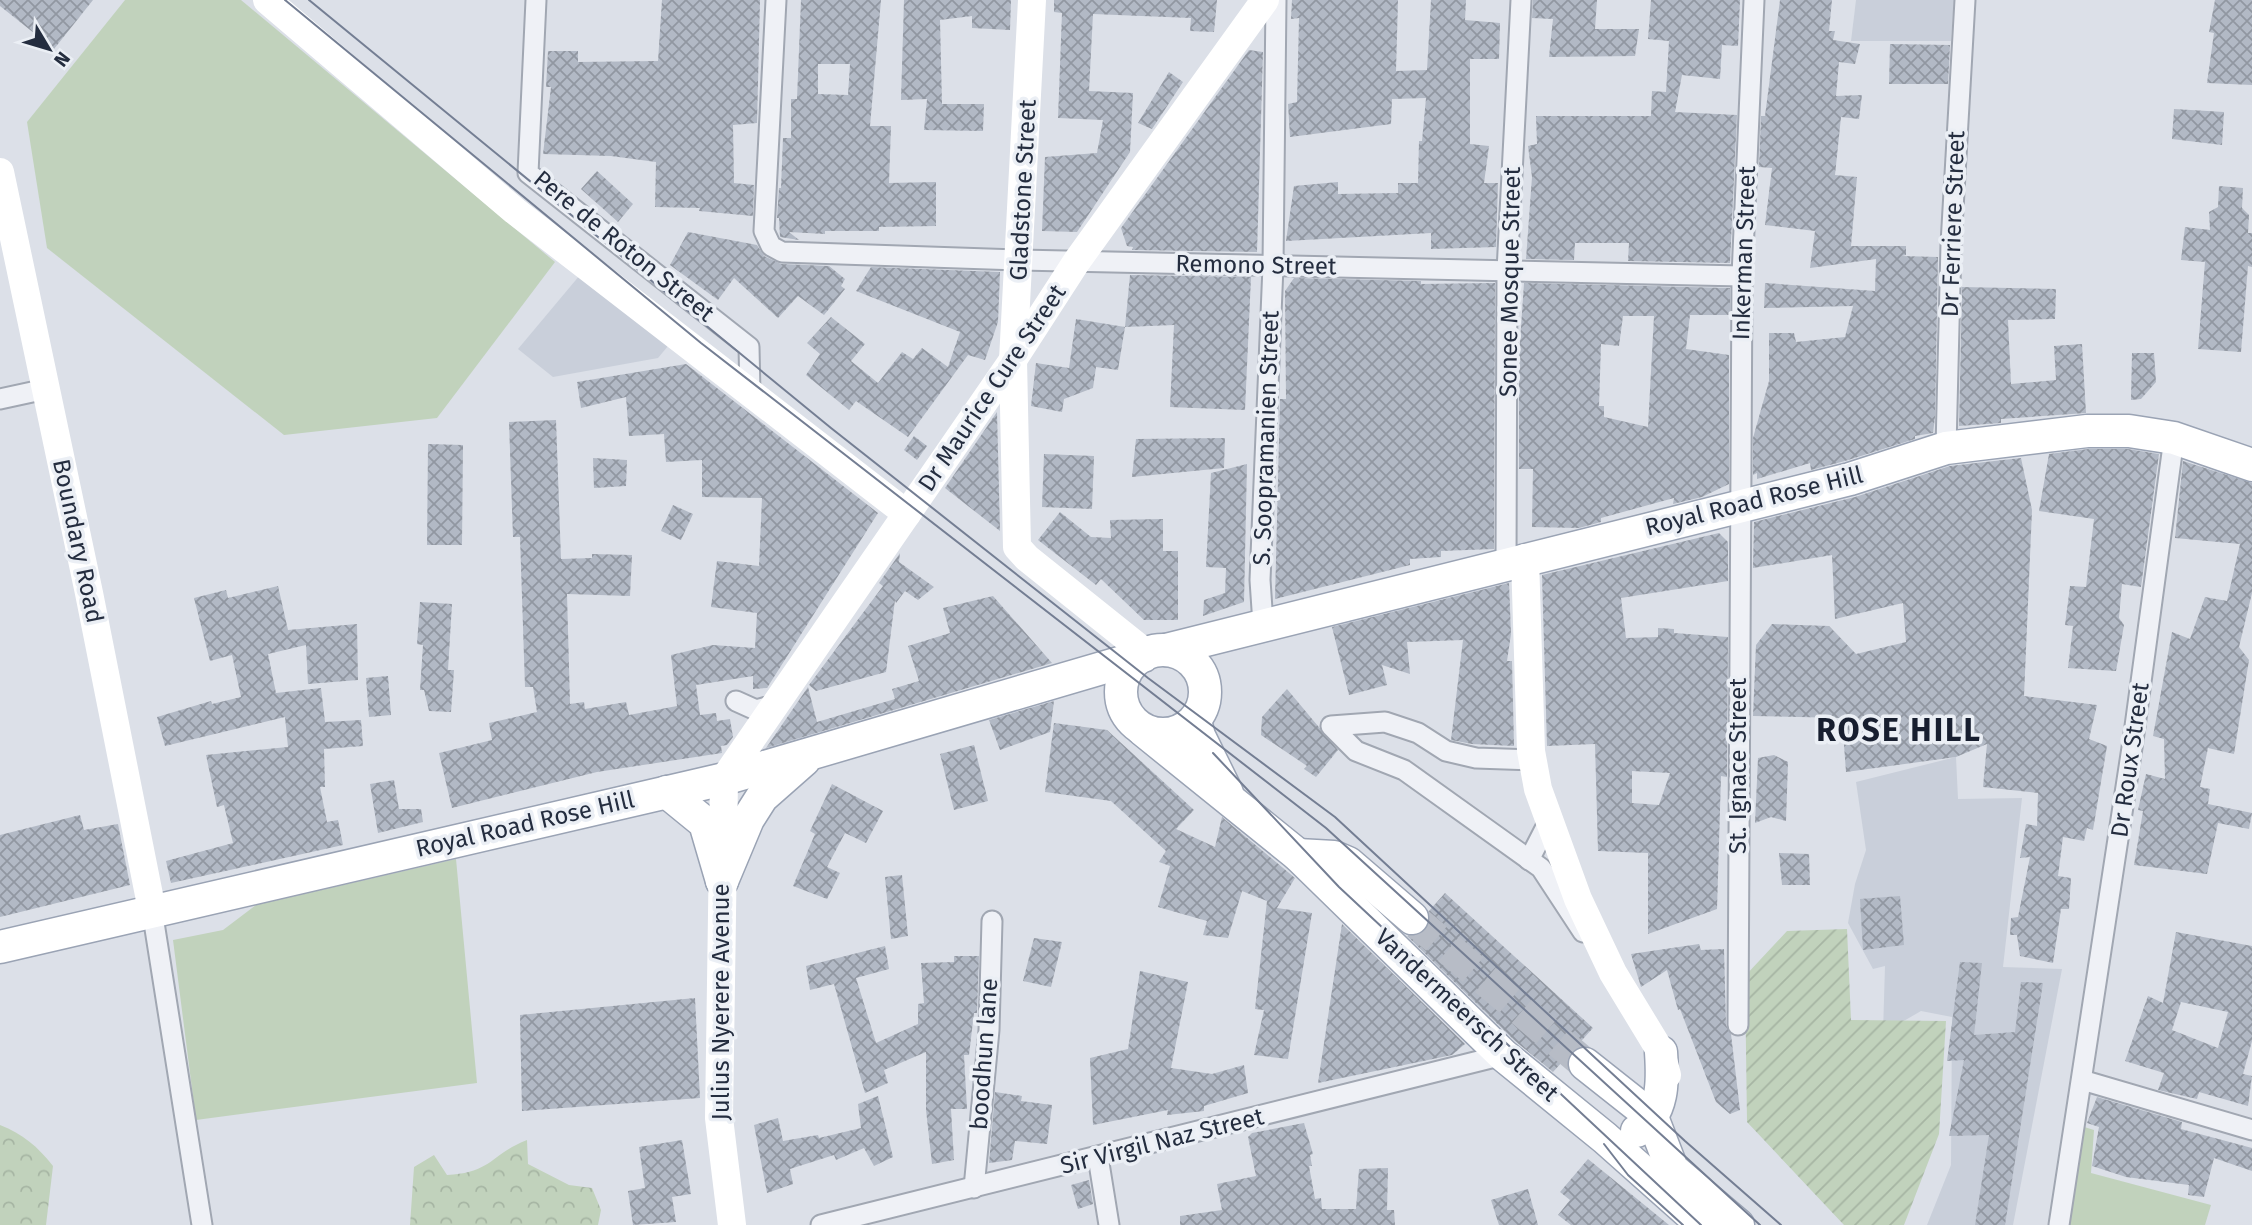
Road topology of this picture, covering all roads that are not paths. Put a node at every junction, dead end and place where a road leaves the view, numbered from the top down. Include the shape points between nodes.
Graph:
1 (267, 0) edge
2 (536, 0) edge
3 (776, 0) edge
4 (1032, 0) edge
5 (1265, 0) edge
6 (1276, 0) edge
7 (1521, 0) edge
8 (1754, 0) edge
9 (1965, 0) edge
10 (0, 172) edge
11 (1020, 260) junction
12 (1077, 261) junction
13 (1273, 265) junction
14 (1507, 271) junction
15 (1742, 276) junction
16 (1013, 360) junction
17 (46, 389) junction
18 (750, 393) junction
19 (0, 399) edge
20 (2174, 438) junction
21 (1946, 448) junction
22 (2250, 460) edge
23 (1738, 506) junction
24 (907, 513) junction
25 (1516, 561) junction
26 (1261, 625) junction
27 (1152, 653) junction
28 (1046, 683) junction
29 (1205, 686) junction
30 (1121, 695) junction
31 (736, 701) dead end
32 (774, 705) junction
33 (1195, 721) junction
34 (1143, 730) junction
35 (811, 754) junction
36 (1533, 760) junction
37 (724, 779) junction
38 (667, 792) junction
39 (1232, 803) junction
40 (1549, 821) junction
41 (1298, 855) junction
42 (1529, 860) junction
43 (722, 881) junction
44 (152, 910) junction
45 (1412, 918) tunnel mouth
46 (992, 921) dead end
47 (0, 947) edge
48 (1613, 973) junction
49 (1738, 1025) dead end
50 (1661, 1052) joint
51 (1503, 1055) junction
52 (1585, 1063) tunnel mouth
53 (2082, 1080) junction
54 (2252, 1130) edge
55 (1657, 1131) junction
56 (1605, 1138) junction
57 (1098, 1157) junction
58 (974, 1188) junction
59 (1725, 1223) edge
60 (202, 1225) edge
61 (732, 1225) edge
62 (821, 1225) edge
63 (1109, 1225) edge
64 (2059, 1225) edge

1 - 18 main road via 515,211
2 - 18 street, Pere de Roton Street via 528,173 750,347
3 - 11 street, Remono Street via 764,231 771,246 782,252
4 - 11 main road, Gladstone Street
5 - 12 main road, Dr Maurice Cure Street
6 - 13 street, S. Soopramanien Street
7 - 14 street, Sonee Mosque Street
8 - 15 street, Inkerman Street
9 - 21 street, Dr Ferriere Street
10 - 17 main road, Boundary Road
11 - 12 street, Remono Street
11 - 16 main road, Gladstone Street
12 - 13 street, Remono Street
12 - 16 main road, Dr Maurice Cure Street
13 - 14 street, Remono Street
13 - 26 street, S. Soopramanien Street
14 - 15 street, Remono Street
14 - 25 street, Sonee Mosque Street
15 - 23 street, Inkerman Street
16 - 24 main road, Dr Maurice Cure Street
16 - 27 main road, Gladstone Street via 1017,547
17 - 19 street
17 - 44 main road, Boundary Road
18 - 24 main road
20 - 21 main road, Royal Road Rose Hill via 2129,431 2087,432
20 - 22 main road, Royal Road Rose Hill
20 - 53 street, Dr Roux Street
21 - 23 main road, Royal Road Rose Hill via 1850,479
23 - 25 main road, Royal Road Rose Hill
23 - 49 street, St. Ignace Street
24 - 32 main road, Dr Maurice Cure Street
25 - 26 main road, Royal Road Rose Hill
25 - 36 main road
26 - 27 main road, Royal Road Rose Hill
26 - 29 main road, Royal Road Rose Hill via 1227,654
27 - 28 main road, Royal Road Rose Hill
27 - 29 main road via 1192,661
27 - 30 main road via 1127,673
28 - 30 main road, Royal Road Rose Hill
28 - 35 main road, Royal Road Rose Hill
29 - 33 main road via 1205,700
30 - 34 main road via 1124,710
31 - 32 street via 756,710
32 - 37 main road, Dr Maurice Cure Street
33 - 34 main road via 1167,735
33 - 39 main road
34 - 39 main road, Vandermeersch Street
35 - 37 main road, Royal Road Rose Hill
35 - 43 main road via 762,796
36 - 40 main road
36 - 42 street via 1476,758 1446,751 1418,733 1385,722 1331,726 1356,751 1404,770
37 - 38 main road, Royal Road Rose Hill
37 - 43 main road, Julius Nyerere Avenue
38 - 43 main road via 705,823
38 - 44 main road, Royal Road Rose Hill
39 - 41 main road, Vandermeersch Street
40 - 42 street
40 - 48 main road via 1578,899
41 - 45 main road via 1334,857 1348,863
41 - 51 main road, Vandermeersch Street
42 - 48 street via 1541,868
43 - 61 main road, Julius Nyerere Avenue via 719,1118
44 - 47 main road, Royal Road Rose Hill
44 - 60 street
46 - 58 street, boodhun lane via 989,1030
48 - 50 main road
50 - 55 main road
51 - 56 main road, Vandermeersch Street
51 - 57 street, Sir Virgil Naz Street
52 - 55 main road
53 - 54 street
53 - 64 street, Dr Roux Street
55 - 56 main road
55 - 59 main road, Vandermeersch Street via 1672,1169
56 - 59 main road, Vandermeersch Street
57 - 58 street, Sir Virgil Naz Street
57 - 63 street
58 - 62 street, Sir Virgil Naz Street

